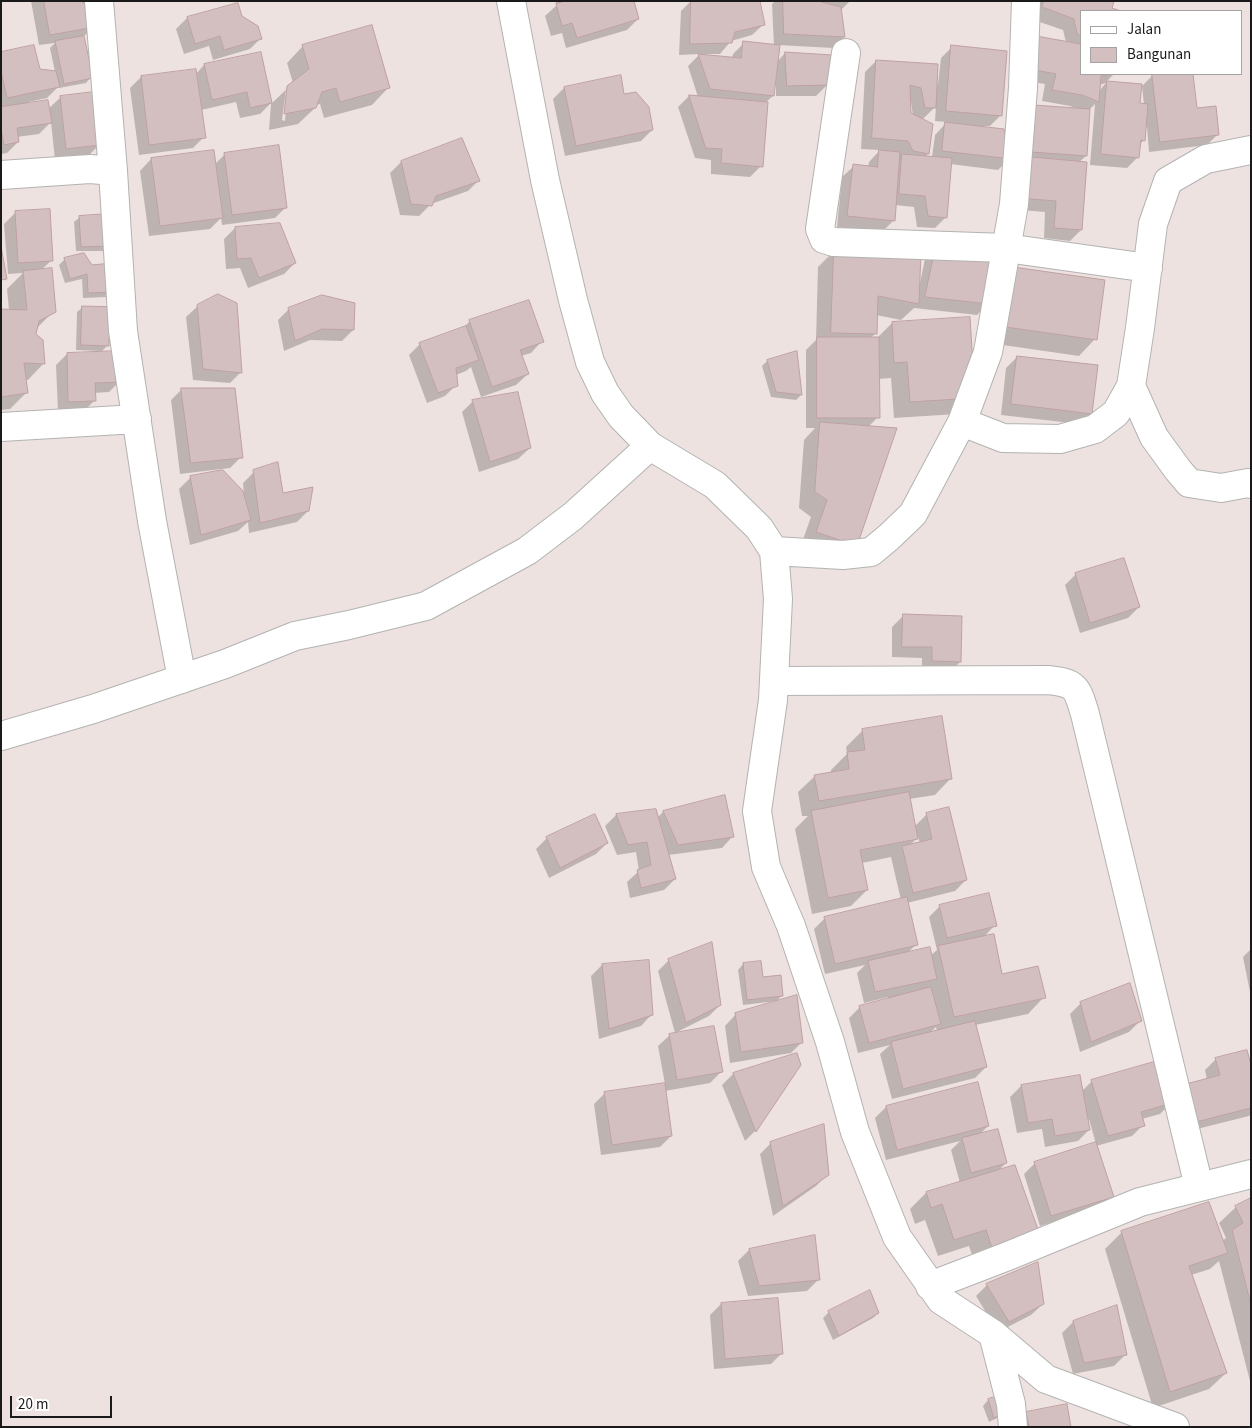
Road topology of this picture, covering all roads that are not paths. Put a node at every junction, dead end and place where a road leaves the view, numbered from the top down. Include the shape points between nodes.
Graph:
1 (100, 1) edge
2 (511, 1) edge
3 (1026, 1) edge
4 (846, 54) dead end
5 (1251, 150) edge
6 (113, 171) junction
7 (1, 175) edge
8 (1006, 248) junction
9 (1148, 268) junction
10 (1131, 386) junction
11 (137, 420) junction
12 (962, 422) junction
13 (1, 426) edge
14 (650, 446) junction
15 (1251, 484) edge
16 (774, 551) junction
17 (182, 679) junction
18 (774, 681) junction
19 (1, 736) edge
20 (1251, 1174) edge
21 (1199, 1187) junction
22 (930, 1286) junction
23 (993, 1334) junction
24 (1013, 1427) edge
25 (1175, 1427) edge

1 - 6 street
2 - 14 street via 545,180 590,362 621,416
3 - 8 street via 1014,204
4 - 8 street via 820,229 824,239 834,242
5 - 9 street via 1206,159 1168,181 1153,224
6 - 7 street
6 - 11 street via 123,331
8 - 9 street
8 - 12 street via 988,352
9 - 10 street
10 - 12 street via 1116,413 1095,429 1060,439 1003,438
10 - 15 street via 1154,437 1189,483 1221,488
11 - 13 street
11 - 17 street via 152,521
12 - 16 street via 912,514 870,552 843,555
14 - 16 street via 715,485 759,528
14 - 17 street via 573,516 527,551 426,606 295,636
16 - 18 street via 778,599
17 - 19 street
18 - 21 street via 1048,680 1066,682 1078,692
18 - 22 street via 757,811 766,867 830,1042 855,1132 897,1236
20 - 21 street
21 - 22 street via 1140,1202
22 - 23 street via 941,1300
23 - 24 street via 1011,1404
23 - 25 street via 1046,1379

